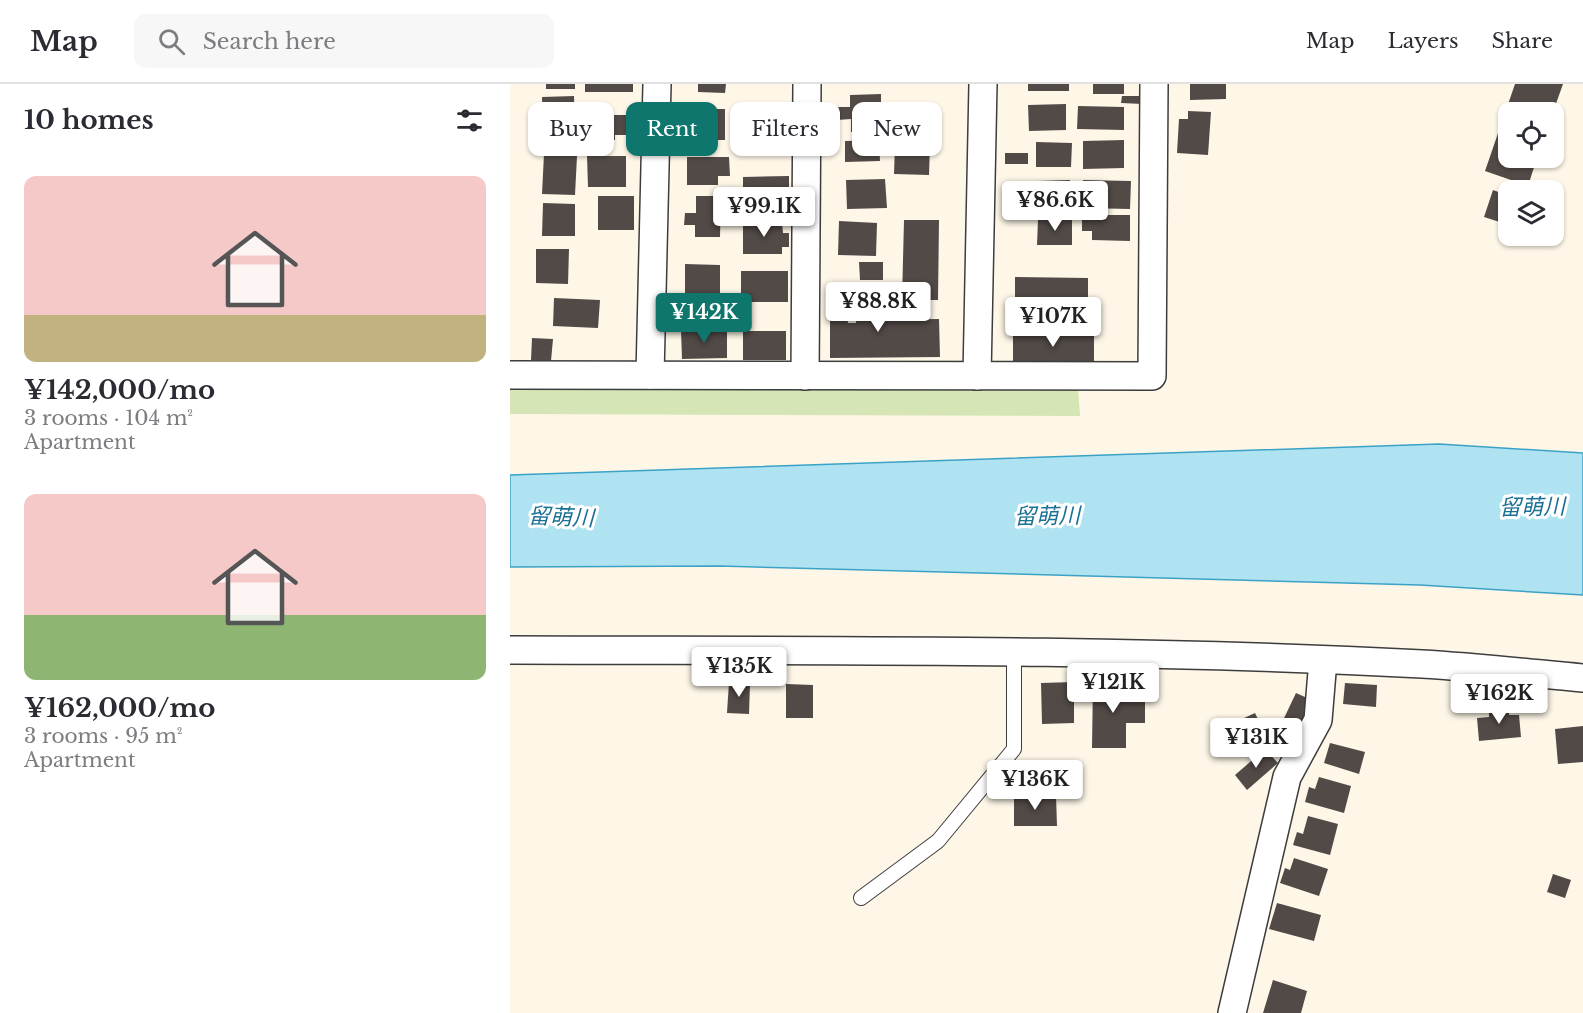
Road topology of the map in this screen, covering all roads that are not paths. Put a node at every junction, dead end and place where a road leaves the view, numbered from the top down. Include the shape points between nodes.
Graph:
1 (657, 84) edge
2 (807, 84) edge
3 (983, 84) edge
4 (1154, 84) edge
5 (510, 375) edge
6 (650, 375) junction
7 (806, 376) junction
8 (977, 376) junction
9 (510, 650) edge
10 (1014, 653) junction
11 (1323, 660) junction
12 (1583, 678) edge
13 (861, 898) dead end
14 (1232, 1013) edge

1 - 6 street
2 - 7 street
3 - 8 street
4 - 8 street via 1152,376
5 - 6 street
6 - 7 street
7 - 8 street
9 - 10 street
10 - 11 street
10 - 13 lane via 1014,749 938,841
11 - 12 street
11 - 14 street via 1318,720 1287,777

